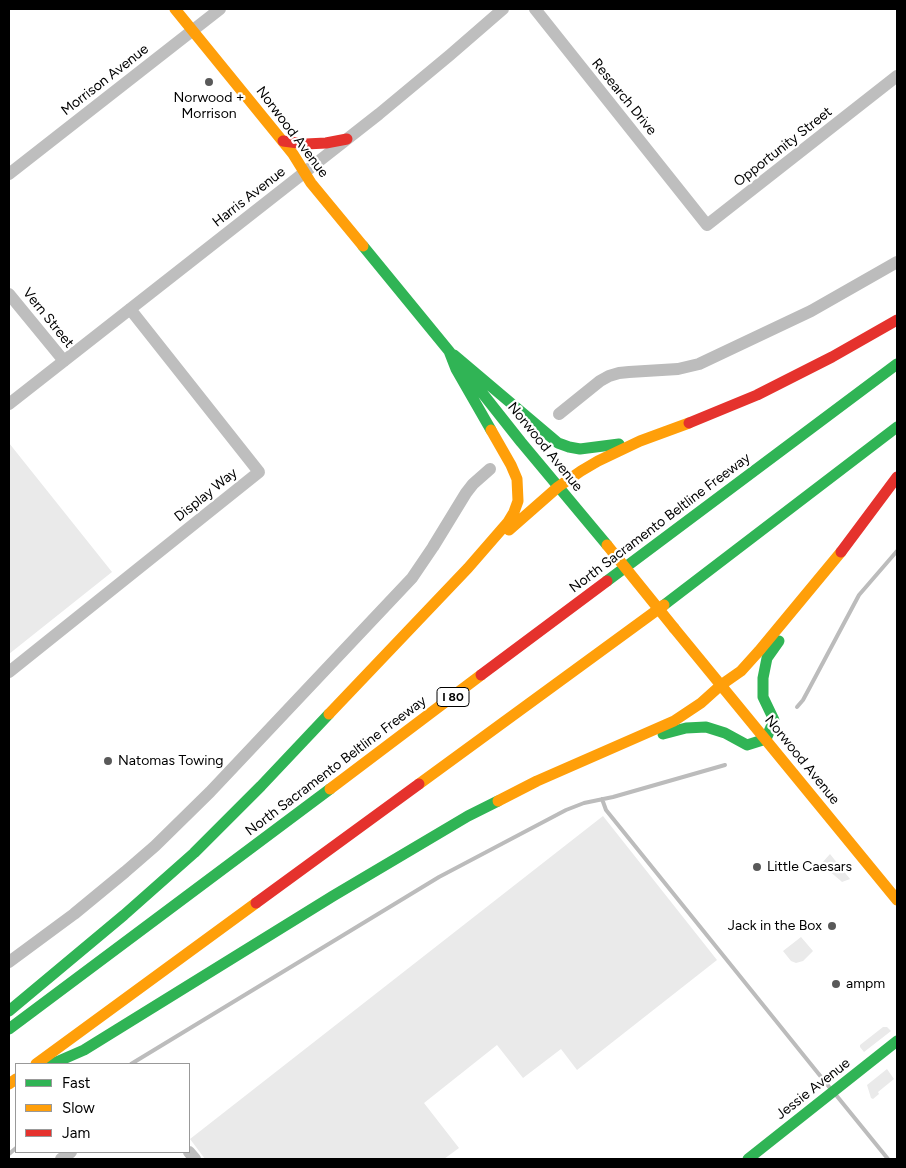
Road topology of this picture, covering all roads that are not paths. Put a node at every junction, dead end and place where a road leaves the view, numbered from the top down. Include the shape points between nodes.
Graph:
1 (176, 9) edge
2 (220, 9) edge
3 (503, 9) edge
4 (534, 9) edge
5 (193, 30) junction
6 (897, 76) edge
7 (347, 139) junction
8 (283, 141) junction
9 (305, 172) junction
10 (9, 174) edge
11 (691, 204) joint
12 (9, 294) edge
13 (130, 309) junction
14 (897, 320) edge
15 (449, 351) junction
16 (64, 361) junction
17 (897, 364) edge
18 (9, 404) edge
19 (897, 427) edge
20 (640, 441) junction
21 (897, 477) edge
22 (558, 487) junction
23 (846, 546) junction
24 (468, 568) junction
25 (9, 672) edge
26 (721, 685) junction
27 (766, 739) junction
28 (606, 750) junction
29 (897, 900) edge
30 (9, 1011) edge
31 (9, 1030) edge
32 (897, 1041) edge
33 (37, 1063) edge
34 (54, 1063) edge
35 (748, 1159) edge

1 - 5 main road, Norwood Avenue
2 - 5 street, Morrison Avenue
3 - 7 street, Harris Avenue
4 - 11 street, Research Drive
5 - 8 main road, Norwood Avenue
5 - 10 street, Morrison Avenue
6 - 11 street, Opportunity Street via 708,225
7 - 8 main road via 306,144
7 - 9 street, Harris Avenue
8 - 9 main road, Norwood Avenue
9 - 13 street, Harris Avenue
9 - 15 main road, Norwood Avenue
12 - 16 street, Vern Street
13 - 16 street, Harris Avenue
13 - 25 street, Display Way via 259,472
14 - 20 main road via 757,395
15 - 20 main road via 558,443 594,448
15 - 22 main road, Norwood Avenue
15 - 24 main road via 511,465 518,489 518,501 508,522
16 - 18 street, Harris Avenue
17 - 31 main road, North Sacramento Beltline Freeway / I 80
19 - 33 main road via 645,619
20 - 22 main road via 598,460
21 - 23 main road
22 - 24 main road
22 - 26 main road, Norwood Avenue, bridge
23 - 26 main road via 741,671
23 - 27 main road via 767,658 763,698 774,720
24 - 30 main road via 194,853
26 - 27 main road, Norwood Avenue
26 - 28 main road via 674,721
27 - 28 main road via 747,745 706,727 686,728
27 - 29 main road, Norwood Avenue
28 - 34 main road via 468,816 84,1050
32 - 35 main road, Jessie Avenue

